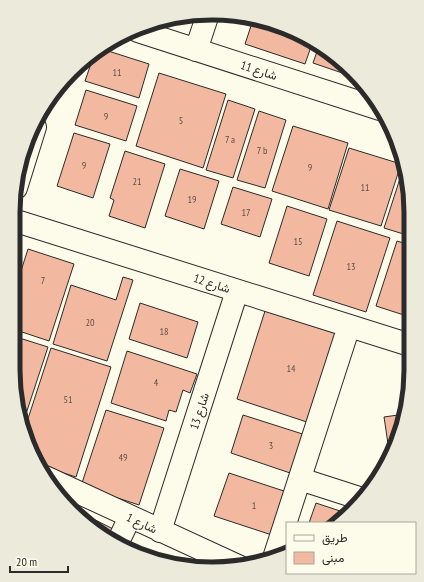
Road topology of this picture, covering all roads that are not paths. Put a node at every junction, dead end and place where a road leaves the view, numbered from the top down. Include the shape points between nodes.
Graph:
1 (206, 20) edge
2 (144, 33) edge
3 (196, 50) junction
4 (373, 107) edge
5 (20, 222) edge
6 (238, 291) junction
7 (350, 326) junction
8 (404, 343) edge
9 (300, 479) junction
10 (56, 482) edge
11 (356, 497) edge
12 (130, 517) junction
13 (160, 531) junction
14 (120, 538) edge
15 (276, 551) edge
16 (228, 562) edge

1 - 3 street
2 - 3 street, شارع 11
3 - 4 street, شارع 11
5 - 6 street, شارع 12
6 - 7 street, شارع 12
6 - 13 street, شارع 13
7 - 8 street, شارع 12
7 - 9 street
9 - 11 street
9 - 15 street
10 - 12 street, شارع 1
12 - 13 street, شارع 1
12 - 14 street
13 - 16 street, شارع 1

